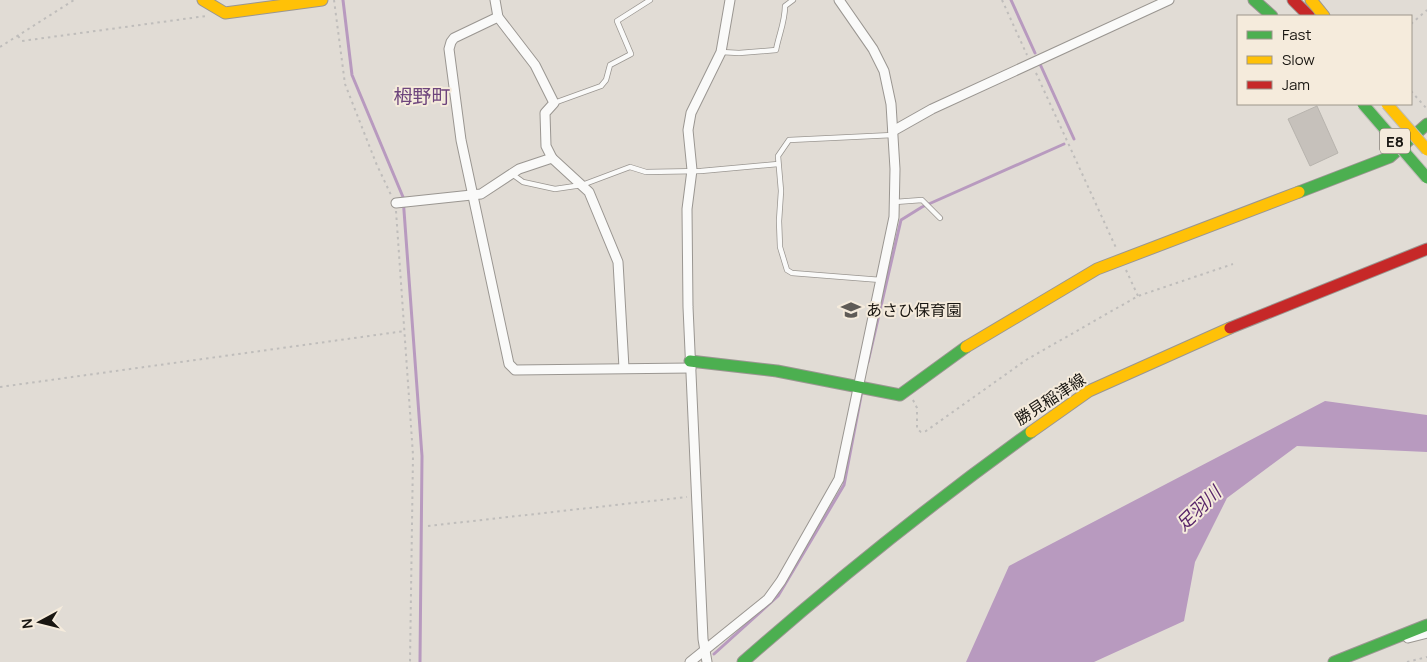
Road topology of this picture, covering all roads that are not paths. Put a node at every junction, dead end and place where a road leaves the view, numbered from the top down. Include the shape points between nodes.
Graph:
1 (203, 0) edge
2 (322, 0) edge
3 (495, 0) edge
4 (650, 0) edge
5 (730, 0) edge
6 (793, 0) edge
7 (839, 0) edge
8 (1169, 0) edge
9 (1254, 0) edge
10 (1268, 0) edge
11 (1293, 0) edge
12 (1311, 0) edge
13 (1271, 15) edge
14 (1282, 15) edge
15 (1308, 15) edge
16 (1323, 15) edge
17 (498, 17) junction
18 (721, 52) junction
19 (554, 103) junction
20 (1388, 105) edge
21 (1397, 105) edge
22 (1365, 107) edge
23 (1427, 124) edge
24 (893, 133) junction
25 (1427, 142) edge
26 (1427, 150) edge
27 (552, 158) junction
28 (778, 164) junction
29 (692, 170) junction
30 (512, 174) junction
31 (1427, 178) edge
32 (582, 185) junction
33 (473, 194) junction
34 (895, 202) junction
35 (401, 203) road end
36 (940, 218) dead end
37 (1427, 249) edge
38 (880, 280) junction
39 (691, 365) junction
40 (624, 368) junction
41 (862, 386) junction
42 (1427, 624) edge
43 (1427, 633) edge
44 (705, 650) junction
45 (1355, 653) junction
46 (690, 662) edge
47 (707, 662) edge
48 (743, 662) edge
49 (1334, 662) edge

1 - 2 main road via 226,13
3 - 17 street
4 - 19 lane via 617,21 631,54 610,65 601,86
5 - 18 street
6 - 18 lane via 785,6 784,25 776,50 739,54
7 - 24 street via 884,71
8 - 24 street via 932,109
9 - 13 main road
10 - 14 main road
11 - 15 main road
12 - 16 main road
17 - 19 street via 534,65
17 - 33 street via 454,38 449,49 461,140
18 - 29 street via 691,113 688,130
19 - 27 street via 545,113 544,126 546,146
20 - 26 main road, E8, bridge
21 - 25 main road
22 - 31 main road, E8, bridge
23 - 41 main road via 1390,157 1097,269 978,338 900,395
24 - 28 lane via 789,140 778,156
24 - 34 street
27 - 30 street
27 - 32 street
28 - 29 lane
28 - 38 lane via 780,247 787,270
29 - 32 lane via 646,172 630,167
29 - 39 street via 687,208
30 - 32 lane via 523,182 540,187 555,189
30 - 33 street via 481,194
32 - 40 street via 589,192 618,262
33 - 35 street
33 - 40 street via 509,364 516,370
34 - 36 lane via 924,202
34 - 38 street
37 - 48 main road, 勝見稲津線 via 1200,340 1090,391 966,478 796,615
38 - 41 street
39 - 40 street
39 - 41 main road via 777,372
39 - 44 street
41 - 44 street via 839,479 781,581 768,599
42 - 45 main road
43 - 45 street
44 - 46 street
44 - 47 street
45 - 49 main road

